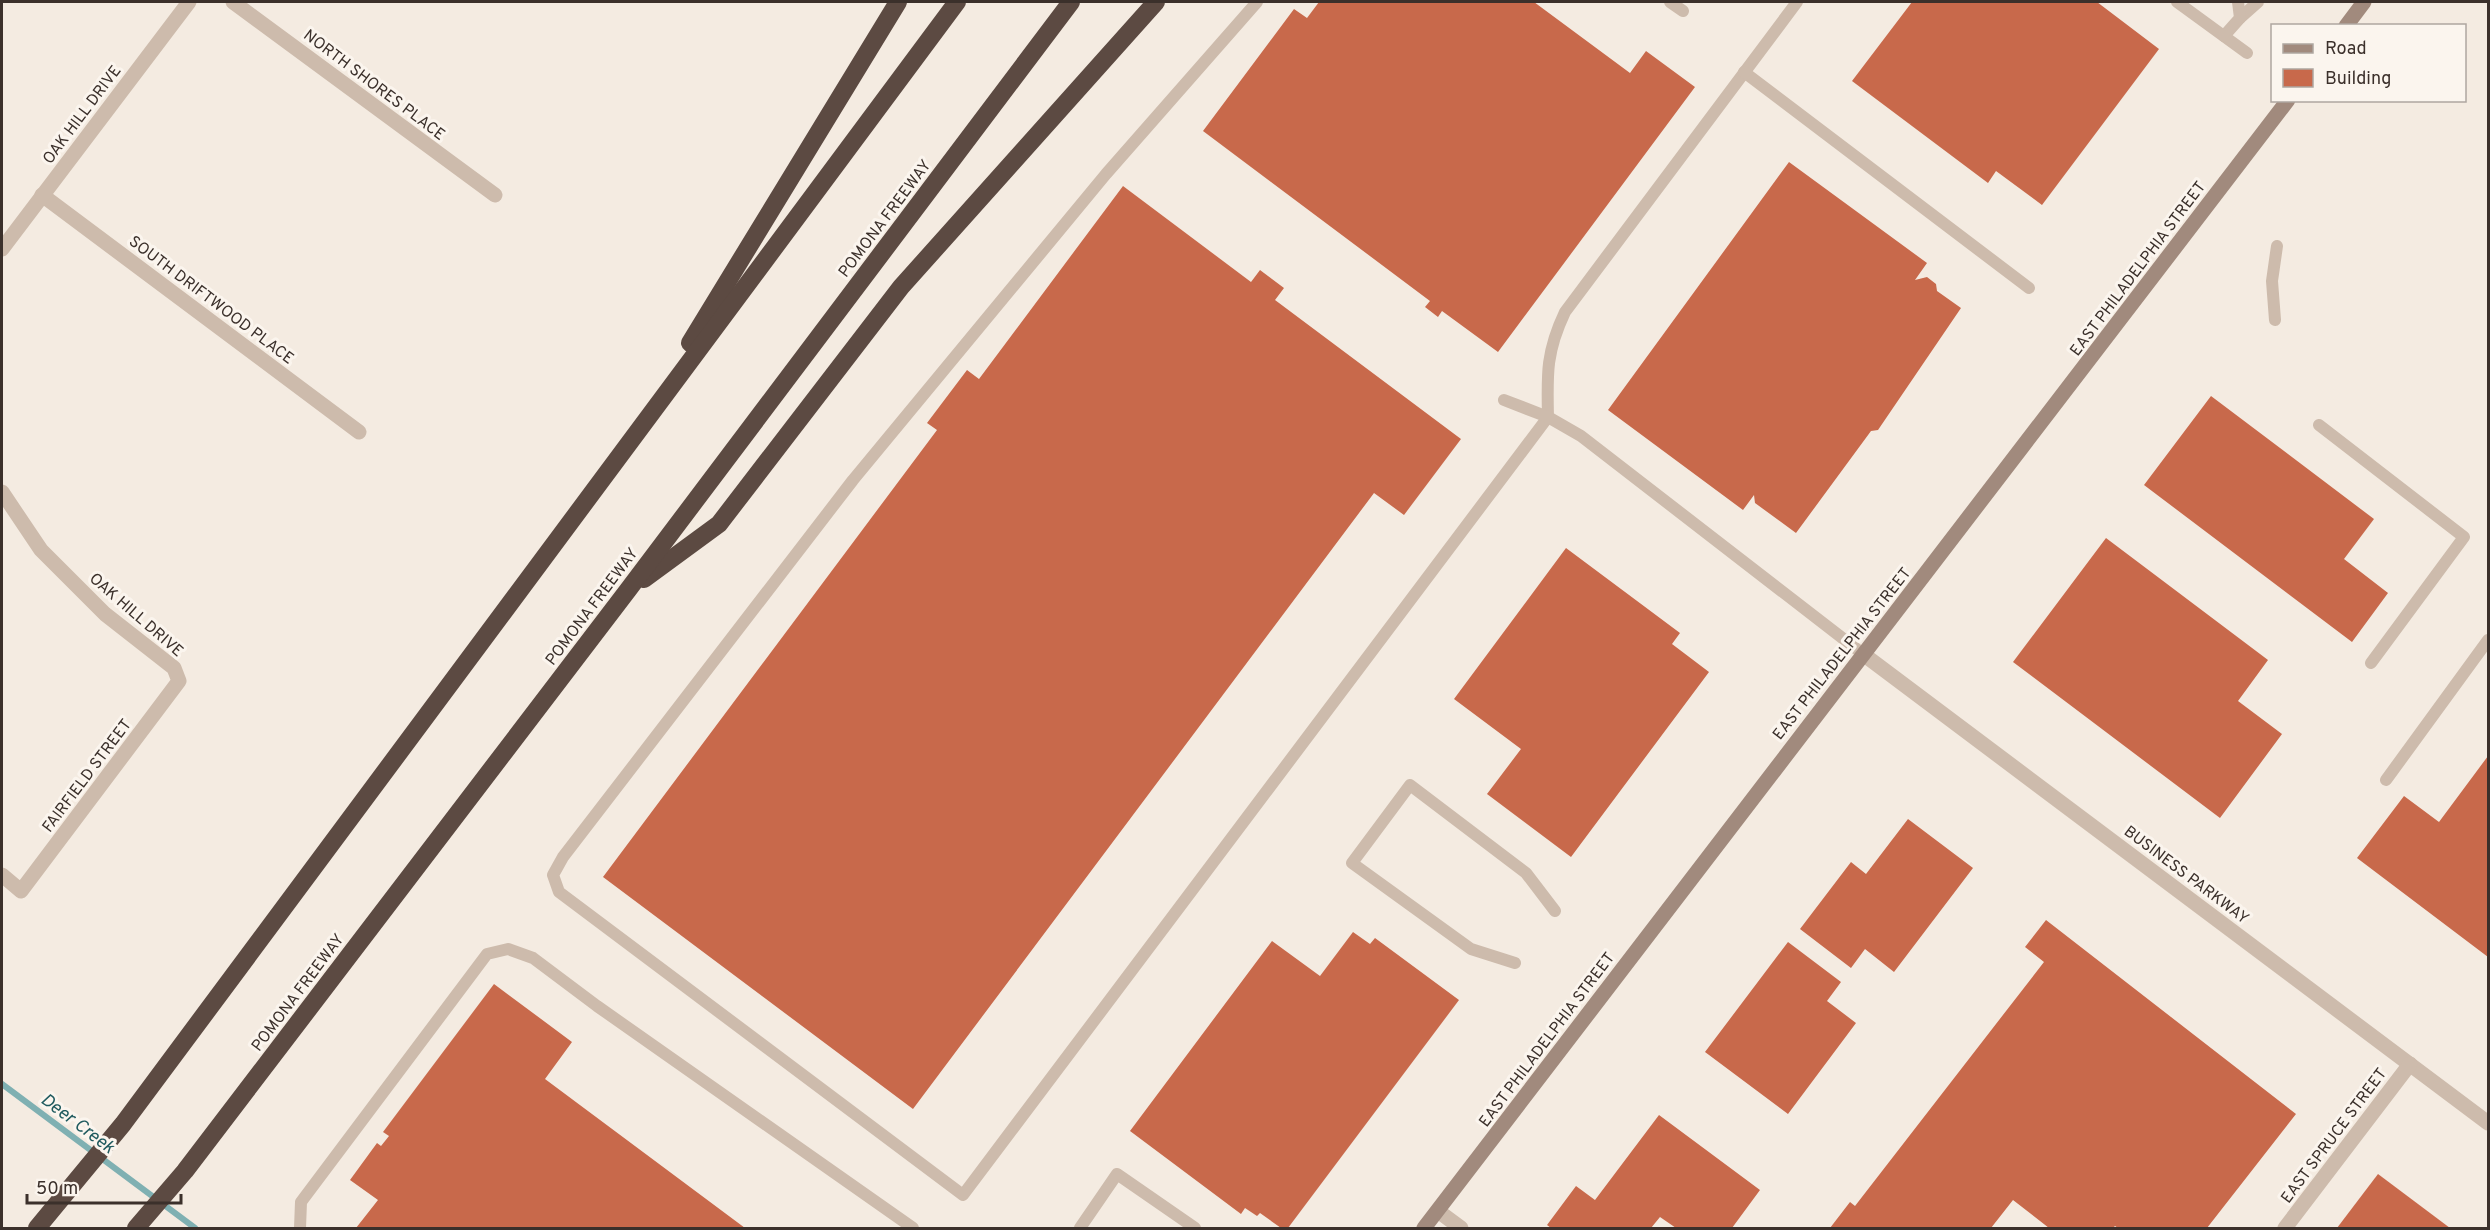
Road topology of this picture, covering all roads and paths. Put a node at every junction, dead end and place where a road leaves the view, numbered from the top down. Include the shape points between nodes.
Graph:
1 (189, 2) edge
2 (233, 2) edge
3 (898, 2) edge
4 (957, 2) edge
5 (1071, 2) edge
6 (1156, 2) edge
7 (1257, 2) edge
8 (1670, 2) edge
9 (1797, 2) edge
10 (2177, 2) edge
11 (2238, 2) edge
12 (2258, 2) edge
13 (2364, 2) edge
14 (1683, 11) dead end
15 (2240, 18) junction
16 (2348, 24) edge
17 (2224, 36) junction
18 (2247, 54) dead end
19 (1744, 72) junction
20 (2286, 102) edge
21 (42, 195) junction
22 (495, 195) dead end
23 (2277, 246) dead end
24 (2, 249) edge
25 (2029, 288) dead end
26 (2275, 320) dead end
27 (1504, 400) dead end
28 (1548, 417) junction
29 (2319, 425) dead end
30 (360, 432) dead end
31 (624, 449) junction
32 (2, 492) edge
33 (628, 590) junction
34 (2488, 640) edge
35 (1863, 654) junction
36 (2371, 663) dead end
37 (179, 681) joint
38 (2386, 780) dead end
39 (2, 875) edge
40 (1556, 911) dead end
41 (1515, 963) dead end
42 (2410, 1064) junction
43 (2488, 1123) edge
44 (1438, 1211) junction
45 (137, 1227) edge
46 (37, 1228) edge
47 (300, 1228) edge
48 (913, 1228) edge
49 (1080, 1228) edge
50 (1195, 1228) edge
51 (1424, 1228) edge
52 (1461, 1228) edge
53 (2285, 1228) edge

1 - 21 street, OAK HILL DRIVE
2 - 22 street, NORTH SHORES PLACE
3 - 31 highway
4 - 31 highway
5 - 33 highway, POMONA FREEWAY
6 - 33 highway via 901,287 719,524
7 - 28 lane via 1106,174 853,480 563,857 553,875 559,892 963,1196
8 - 14 lane
9 - 19 lane
10 - 17 lane
11 - 15 lane
12 - 15 lane
13 - 16 street
15 - 17 lane
17 - 18 lane
19 - 25 lane
19 - 28 lane via 1565,312 1551,340
20 - 35 street, EAST PHILADELPHIA STREET
21 - 24 street, OAK HILL DRIVE
21 - 30 street, SOUTH DRIFTWOOD PLACE
23 - 26 lane via 2272,280
27 - 28 lane
28 - 35 lane via 1581,436
29 - 36 lane via 2464,537
31 - 46 highway via 123,1124
32 - 37 street, OAK HILL DRIVE via 41,550 105,614 174,668
33 - 45 highway, POMONA FREEWAY via 185,1171
34 - 38 lane
35 - 42 street, BUSINESS PARKWAY
35 - 44 street, EAST PHILADELPHIA STREET
37 - 39 street, FAIRFIELD STREET via 21,891
40 - 41 lane via 1526,873 1410,785 1352,863 1471,949
42 - 43 street, BUSINESS PARKWAY
42 - 53 street, EAST SPRUCE STREET
44 - 51 street, EAST PHILADELPHIA STREET
44 - 52 street
47 - 48 lane via 301,1202 308,1192 487,954 508,949 533,958
49 - 50 lane via 1117,1173

